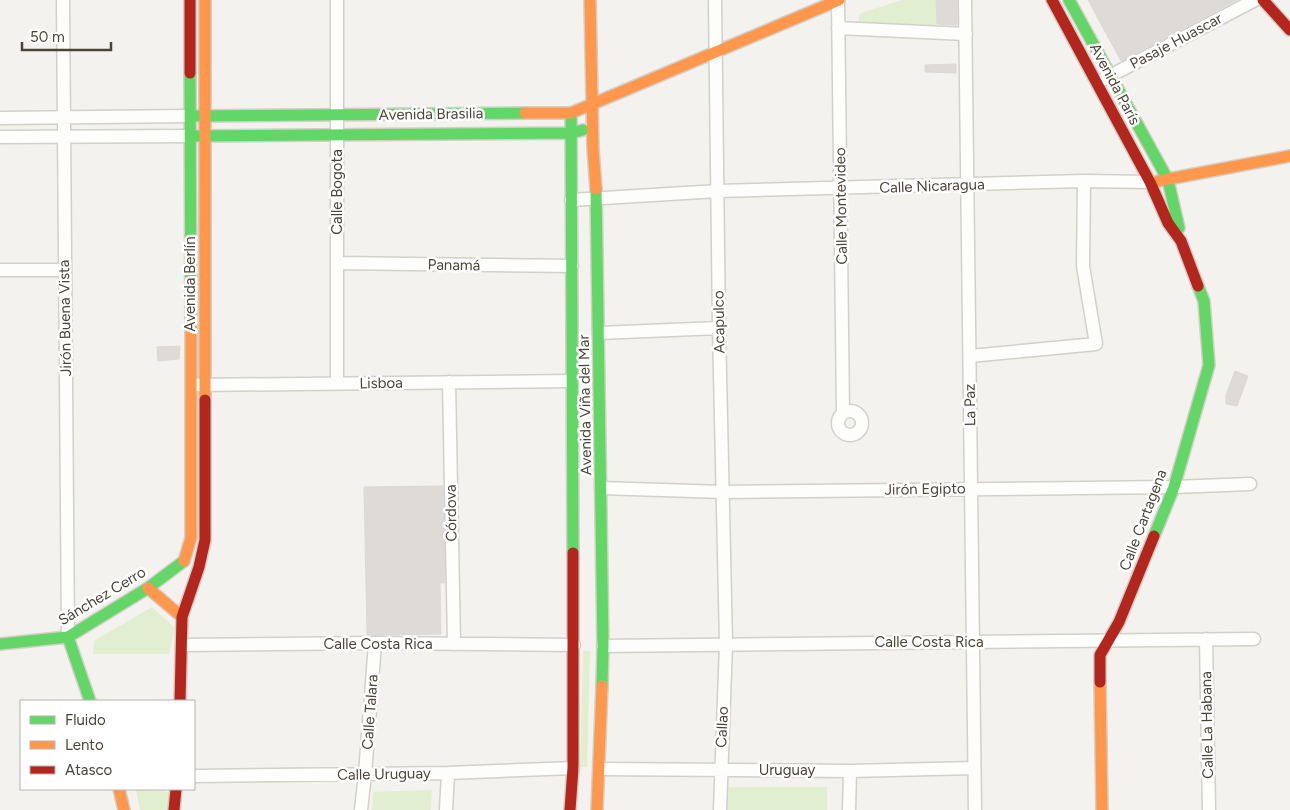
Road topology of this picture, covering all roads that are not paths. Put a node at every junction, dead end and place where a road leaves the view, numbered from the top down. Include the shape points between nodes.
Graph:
1 (63, 0) edge
2 (190, 0) edge
3 (205, 0) edge
4 (337, 0) edge
5 (590, 0) edge
6 (715, 0) edge
7 (838, 0) edge
8 (965, 0) edge
9 (1052, 0) edge
10 (1069, 0) edge
11 (1255, 0) edge
12 (1263, 0) edge
13 (818, 4) edge
14 (838, 28) junction
15 (1290, 30) edge
16 (966, 34) junction
17 (715, 52) junction
18 (1111, 76) junction
19 (1097, 83) junction
20 (593, 104) junction
21 (571, 113) junction
22 (337, 115) junction
23 (190, 116) junction
24 (206, 116) junction
25 (63, 117) junction
26 (0, 118) edge
27 (593, 128) junction
28 (571, 134) junction
29 (337, 135) junction
30 (190, 136) junction
31 (205, 136) junction
32 (0, 137) edge
33 (63, 137) junction
34 (1290, 156) edge
35 (1168, 180) junction
36 (1084, 181) junction
37 (1150, 182) junction
38 (968, 185) junction
39 (841, 188) junction
40 (718, 191) junction
41 (597, 199) junction
42 (571, 200) junction
43 (1180, 242) junction
44 (337, 263) junction
45 (572, 266) junction
46 (0, 270) edge
47 (64, 270) junction
48 (719, 328) junction
49 (599, 333) junction
50 (970, 356) junction
51 (572, 381) junction
52 (449, 382) junction
53 (337, 383) junction
54 (205, 385) junction
55 (191, 386) junction
56 (844, 412) dead end
57 (1250, 484) dead end
58 (1174, 487) junction
59 (601, 488) junction
60 (971, 489) junction
61 (723, 492) junction
62 (184, 561) junction
63 (199, 567) junction
64 (148, 588) junction
65 (182, 617) junction
66 (68, 637) junction
67 (1206, 639) junction
68 (1254, 639) dead end
69 (1107, 641) junction
70 (973, 642) junction
71 (375, 643) junction
72 (0, 644) edge
73 (454, 644) junction
74 (726, 644) junction
75 (182, 645) junction
76 (574, 645) junction
77 (604, 646) junction
78 (90, 700) edge
79 (180, 700) edge
80 (573, 768) junction
81 (974, 768) junction
82 (600, 769) junction
83 (720, 770) junction
84 (850, 771) junction
85 (448, 773) junction
86 (365, 774) junction
87 (195, 776) edge
88 (119, 790) edge
89 (176, 790) edge
90 (124, 810) edge
91 (174, 810) edge
92 (360, 810) edge
93 (446, 810) edge
94 (570, 810) edge
95 (597, 810) edge
96 (720, 810) edge
97 (850, 810) edge
98 (974, 810) edge
99 (1102, 810) edge
100 (1209, 810) edge

1 - 25 street, Jirón Buena Vista
2 - 23 street, Avenida Berlín
3 - 24 street, Avenida Berlín
4 - 22 street, Calle Bogota
5 - 20 street, Avenida Viña del Mar
6 - 17 street, Acapulco
7 - 13 street, Avenida Brasilia
7 - 14 street, Calle Montevideo
8 - 16 street, La Paz
9 - 19 street, Avenida París
10 - 18 street, Avenida París
11 - 18 street, Pasaje Huascar
12 - 15 street
13 - 17 street, Avenida Brasilia
14 - 16 street
14 - 39 street, Calle Montevideo
16 - 38 street, La Paz
17 - 20 street, Avenida Brasilia
17 - 40 street, Acapulco
18 - 19 street, Pasaje Huascar
18 - 35 street, Avenida París
19 - 37 street, Avenida París
20 - 21 street, Avenida Brasilia
20 - 27 street, Avenida Viña del Mar
21 - 22 street, Avenida Brasilia
21 - 28 street, Avenida Viña del Mar
22 - 24 street, Avenida Brasilia
22 - 29 street, Calle Bogota
23 - 24 street, Avenida Brasilia
23 - 25 street, Avenida Brasilia
23 - 30 street, Avenida Berlín
24 - 31 street, Avenida Berlín
25 - 26 street, Avenida Brasilia
25 - 33 street, Jirón Buena Vista
27 - 28 street, Avenida Brasilia
27 - 41 street, Avenida Viña del Mar
28 - 29 street, Avenida Brasilia
28 - 42 street, Avenida Viña del Mar
29 - 31 street, Avenida Brasilia
29 - 44 street, Calle Bogota
30 - 31 street, Avenida Brasilia
30 - 33 street, Avenida Brasilia
30 - 55 street, Avenida Berlín
31 - 54 street, Avenida Berlín
32 - 33 street, Avenida Brasilia
33 - 47 street, Jirón Buena Vista
34 - 35 street, Calle Nicaragua
35 - 37 street, Calle Nicaragua
35 - 43 street, Calle Cartagena
36 - 37 street, Calle Nicaragua
36 - 38 street, Calle Nicaragua
36 - 50 street via 1083,266 1096,344
37 - 43 street, Calle Cartagena
38 - 39 street, Calle Nicaragua
38 - 50 street, La Paz
39 - 40 street, Calle Nicaragua
39 - 56 street, Calle Montevideo
40 - 41 street, Calle Nicaragua
40 - 48 street, Acapulco
41 - 42 street, Calle Nicaragua
41 - 49 street, Avenida Viña del Mar
42 - 45 street, Avenida Viña del Mar
43 - 58 street, Calle Cartagena via 1204,301 1209,365
44 - 45 street, Panamá
44 - 53 street, Calle Bogota
45 - 51 street, Avenida Viña del Mar
46 - 47 street
47 - 66 street, Jirón Buena Vista
48 - 49 street
48 - 61 street, Acapulco
49 - 59 street, Avenida Viña del Mar
50 - 60 street, La Paz
51 - 52 street, Lisboa
51 - 76 street, Avenida Viña del Mar
52 - 53 street, Lisboa
52 - 73 street, Córdova
53 - 54 street, Lisboa
54 - 55 street, Lisboa
54 - 63 street, Avenida Berlín via 205,540
55 - 62 street, Avenida Berlín via 191,538
57 - 58 street, Jirón Egipto
58 - 60 street, Jirón Egipto
58 - 69 street, Calle Cartagena via 1119,622
59 - 61 street, Jirón Egipto
59 - 77 street, Avenida Viña del Mar
60 - 61 street, Jirón Egipto
60 - 70 street, La Paz
61 - 74 street, Acapulco
62 - 63 street
62 - 64 street, Sánchez Cerro
63 - 65 street, Avenida Berlín
64 - 65 street
64 - 66 street, Sánchez Cerro
65 - 75 street, Avenida Berlín
66 - 72 street, Sánchez Cerro
66 - 78 street
67 - 68 street, Calle Costa Rica
67 - 69 street, Calle Costa Rica
67 - 100 street, Calle La Habana
69 - 70 street, Calle Costa Rica
69 - 99 street, Calle Cartagena via 1100,655
70 - 74 street, Calle Costa Rica
70 - 81 street, La Paz
71 - 73 street, Calle Costa Rica
71 - 75 street, Calle Costa Rica
71 - 86 street, Calle Talara
73 - 76 street, Calle Costa Rica
74 - 77 street, Calle Costa Rica
74 - 83 street, Callao
75 - 79 street, Avenida Berlín
76 - 80 street, Avenida Viña del Mar
77 - 82 street, Avenida Viña del Mar
80 - 85 street, Calle Uruguay
80 - 94 street, Avenida Viña del Mar
81 - 84 street, Uruguay
81 - 98 street, La Paz
82 - 83 street, Uruguay
82 - 95 street, Avenida Viña del Mar
83 - 84 street, Uruguay
83 - 96 street, Callao
84 - 97 street
85 - 86 street, Calle Uruguay
85 - 93 street
86 - 87 street, Calle Uruguay
86 - 92 street, Calle Talara
88 - 90 street
89 - 91 street

